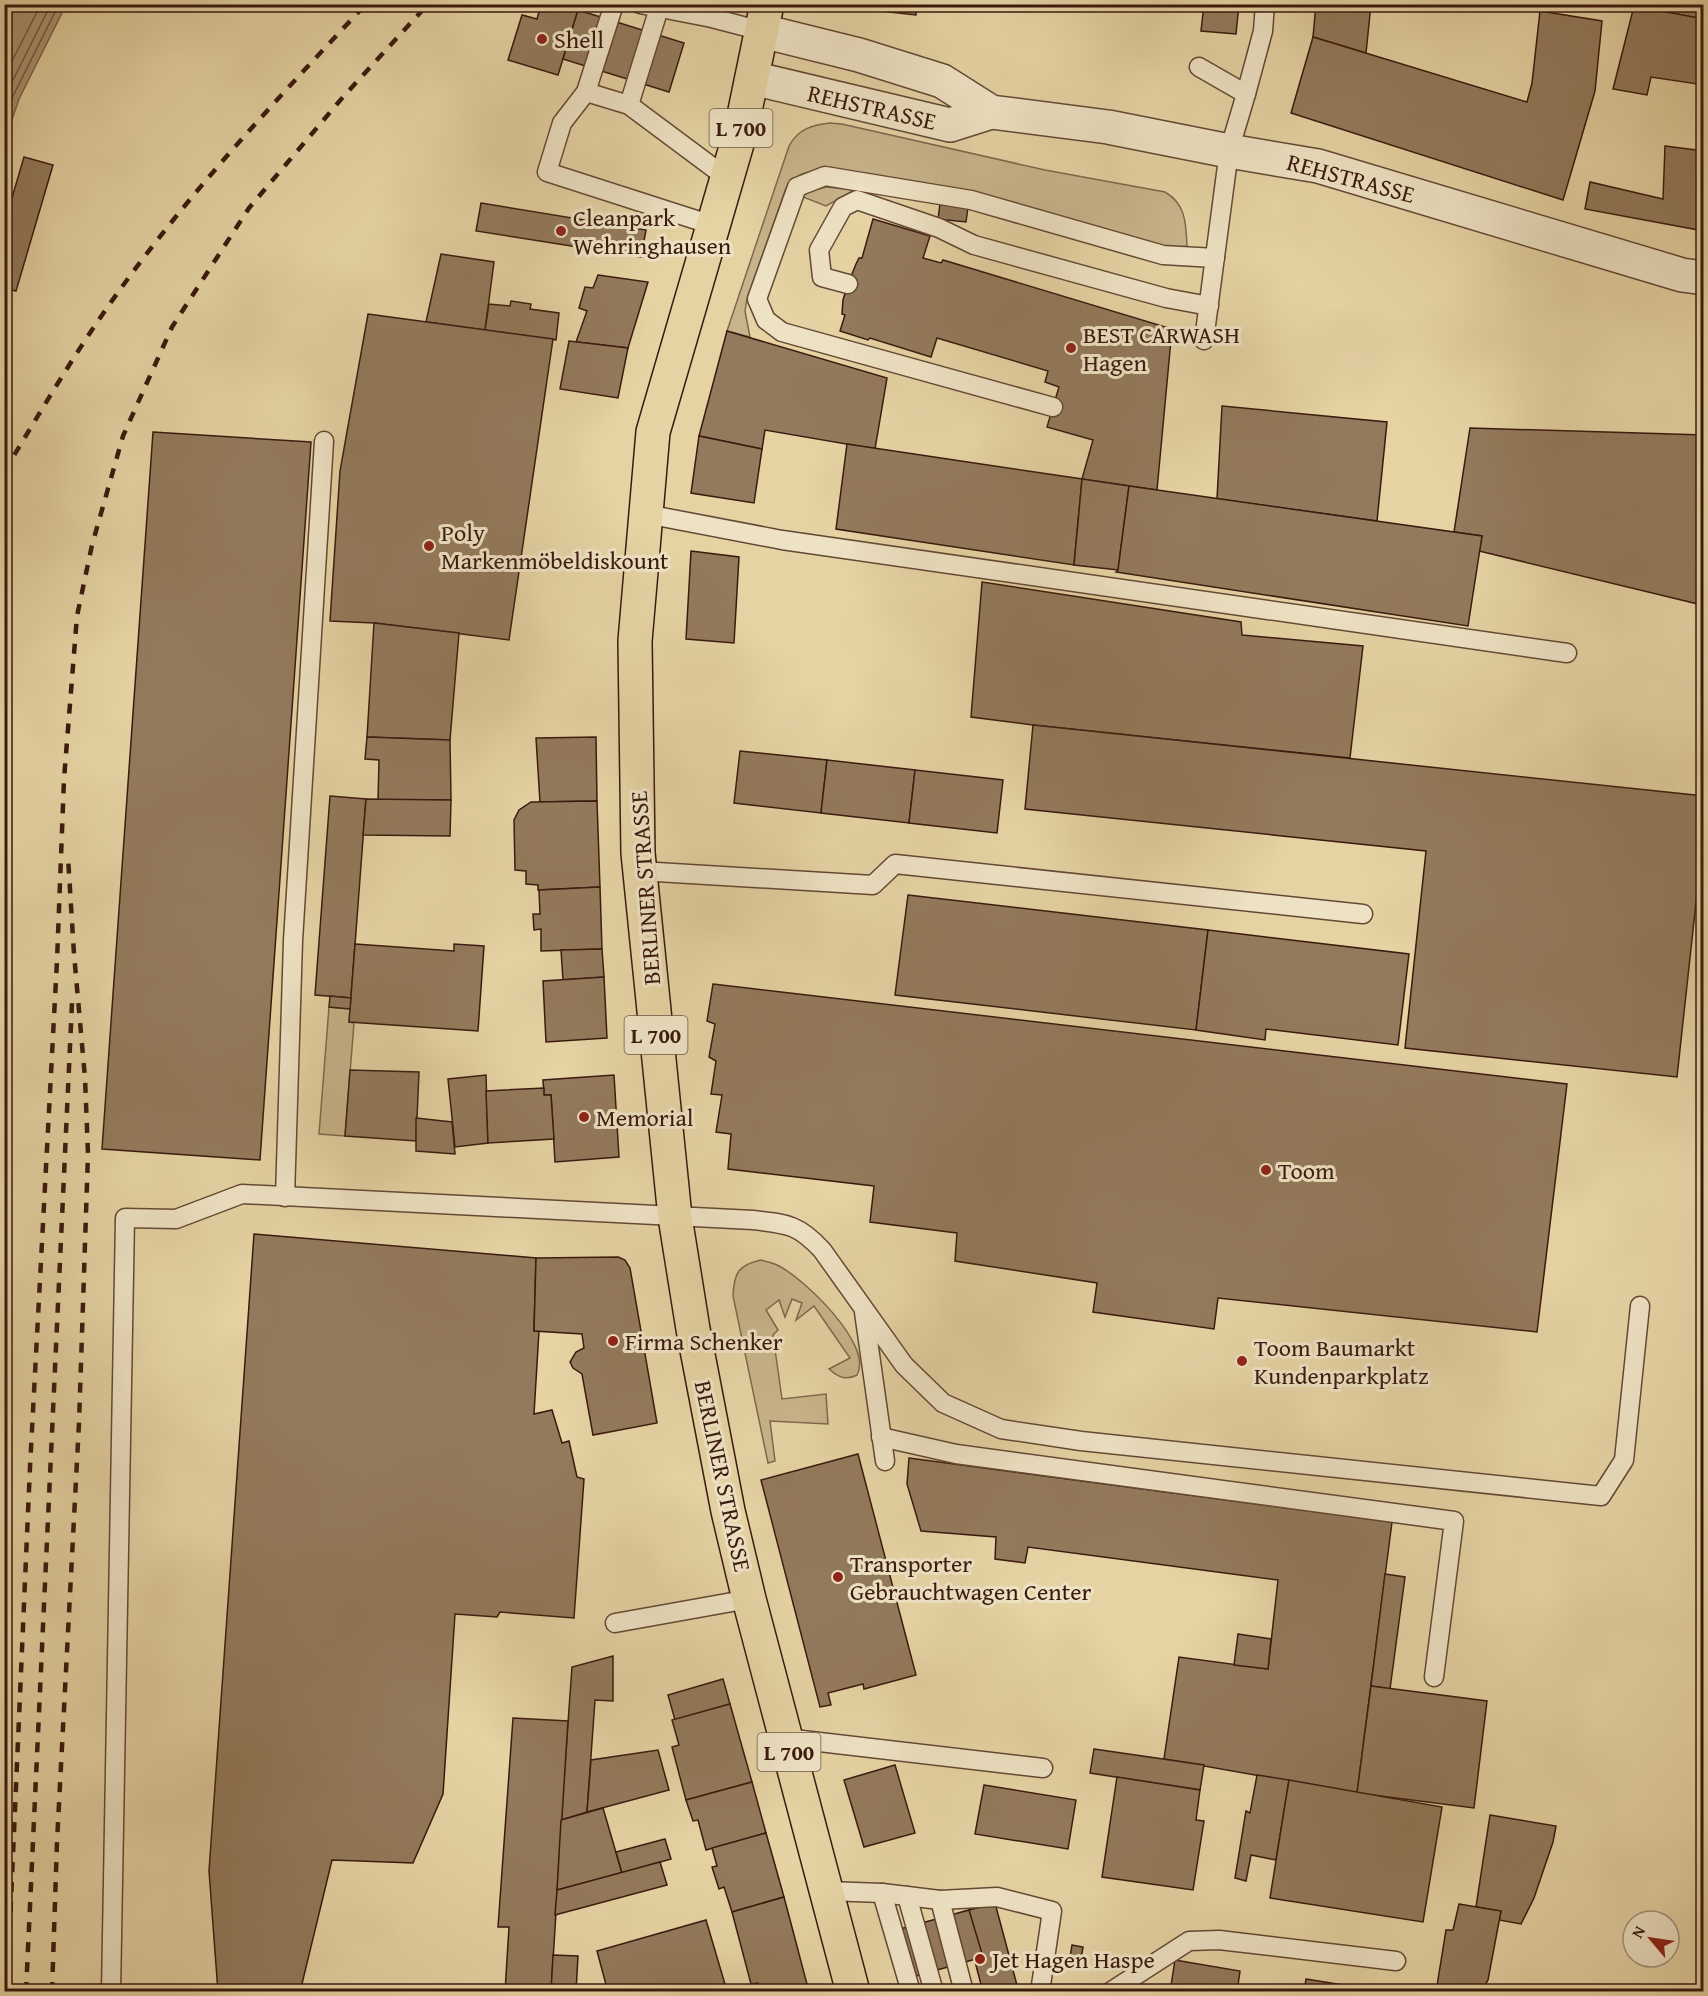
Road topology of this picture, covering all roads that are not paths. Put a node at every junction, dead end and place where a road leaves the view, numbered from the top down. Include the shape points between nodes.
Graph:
1 (614, 4) edge
2 (1265, 4) edge
3 (650, 6) edge
4 (690, 10) edge
5 (764, 18) edge
6 (1199, 67) dead end
7 (753, 78) junction
8 (586, 93) junction
9 (1246, 94) junction
10 (629, 105) junction
11 (991, 112) junction
12 (1229, 152) junction
13 (727, 178) junction
14 (712, 225) junction
15 (1215, 258) junction
16 (1704, 278) edge
17 (848, 284) dead end
18 (1209, 306) junction
19 (1204, 340) dead end
20 (1053, 407) dead end
21 (324, 441) dead end
22 (646, 514) junction
23 (1567, 653) dead end
24 (640, 872) junction
25 (1363, 914) dead end
26 (285, 1197) junction
27 (675, 1217) junction
28 (1640, 1306) dead end
29 (864, 1310) junction
30 (881, 1437) junction
31 (885, 1461) dead end
32 (749, 1599) junction
33 (615, 1623) dead end
34 (1434, 1677) dead end
35 (785, 1738) junction
36 (1043, 1768) dead end
37 (827, 1891) junction
38 (882, 1893) junction
39 (908, 1896) junction
40 (940, 1900) junction
41 (1396, 1961) dead end
42 (111, 1992) edge
43 (853, 1992) edge
44 (911, 1992) edge
45 (934, 1992) edge
46 (964, 1992) edge
47 (1040, 1992) edge
48 (1110, 1992) edge

1 - 8 lane
2 - 9 lane via 1263,31
3 - 4 lane
3 - 10 lane
4 - 5 lane
5 - 7 main road, BERLINER STRASSE / L 700
5 - 11 street, REHSTRASSE via 942,81
6 - 9 lane
7 - 11 street, REHSTRASSE via 950,125
7 - 13 main road, BERLINER STRASSE / L 700
8 - 10 lane
8 - 14 lane via 562,123 547,172
9 - 12 lane
10 - 13 lane
11 - 12 street, REHSTRASSE via 1108,127
12 - 15 lane
12 - 16 street, REHSTRASSE via 1318,166 1682,275
13 - 14 main road, BERLINER STRASSE / L 700
14 - 22 main road, BERLINER STRASSE / L 700 via 653,432
15 - 18 lane
15 - 20 lane via 1163,255 970,200 825,176 797,187 757,299 766,320 782,332
17 - 18 lane via 822,277 819,250 843,207 857,200 939,228 974,245 1166,298
18 - 19 lane
21 - 26 lane via 293,941
22 - 23 lane via 782,540
22 - 24 main road, BERLINER STRASSE / L 700 via 635,641
24 - 25 lane via 873,885 895,864
24 - 27 main road, BERLINER STRASSE / L 700
26 - 27 lane
26 - 42 lane via 242,1194 176,1219 125,1218
27 - 29 lane via 785,1224 807,1234
27 - 32 main road, BERLINER STRASSE / L 700 via 726,1500
28 - 29 lane via 1624,1460 1601,1496 1081,1441 1001,1429 942,1403 904,1365
29 - 30 lane
30 - 31 lane
30 - 34 lane via 956,1454 1454,1521
32 - 33 lane
32 - 35 main road, BERLINER STRASSE / L 700
35 - 36 lane
35 - 37 main road, BERLINER STRASSE / L 700
37 - 38 lane
37 - 43 main road, BERLINER STRASSE / L 700
38 - 39 lane
38 - 44 lane
39 - 40 lane
39 - 45 lane
40 - 46 lane
40 - 47 lane via 997,1897 1052,1911
41 - 48 lane via 1219,1940 1189,1941

